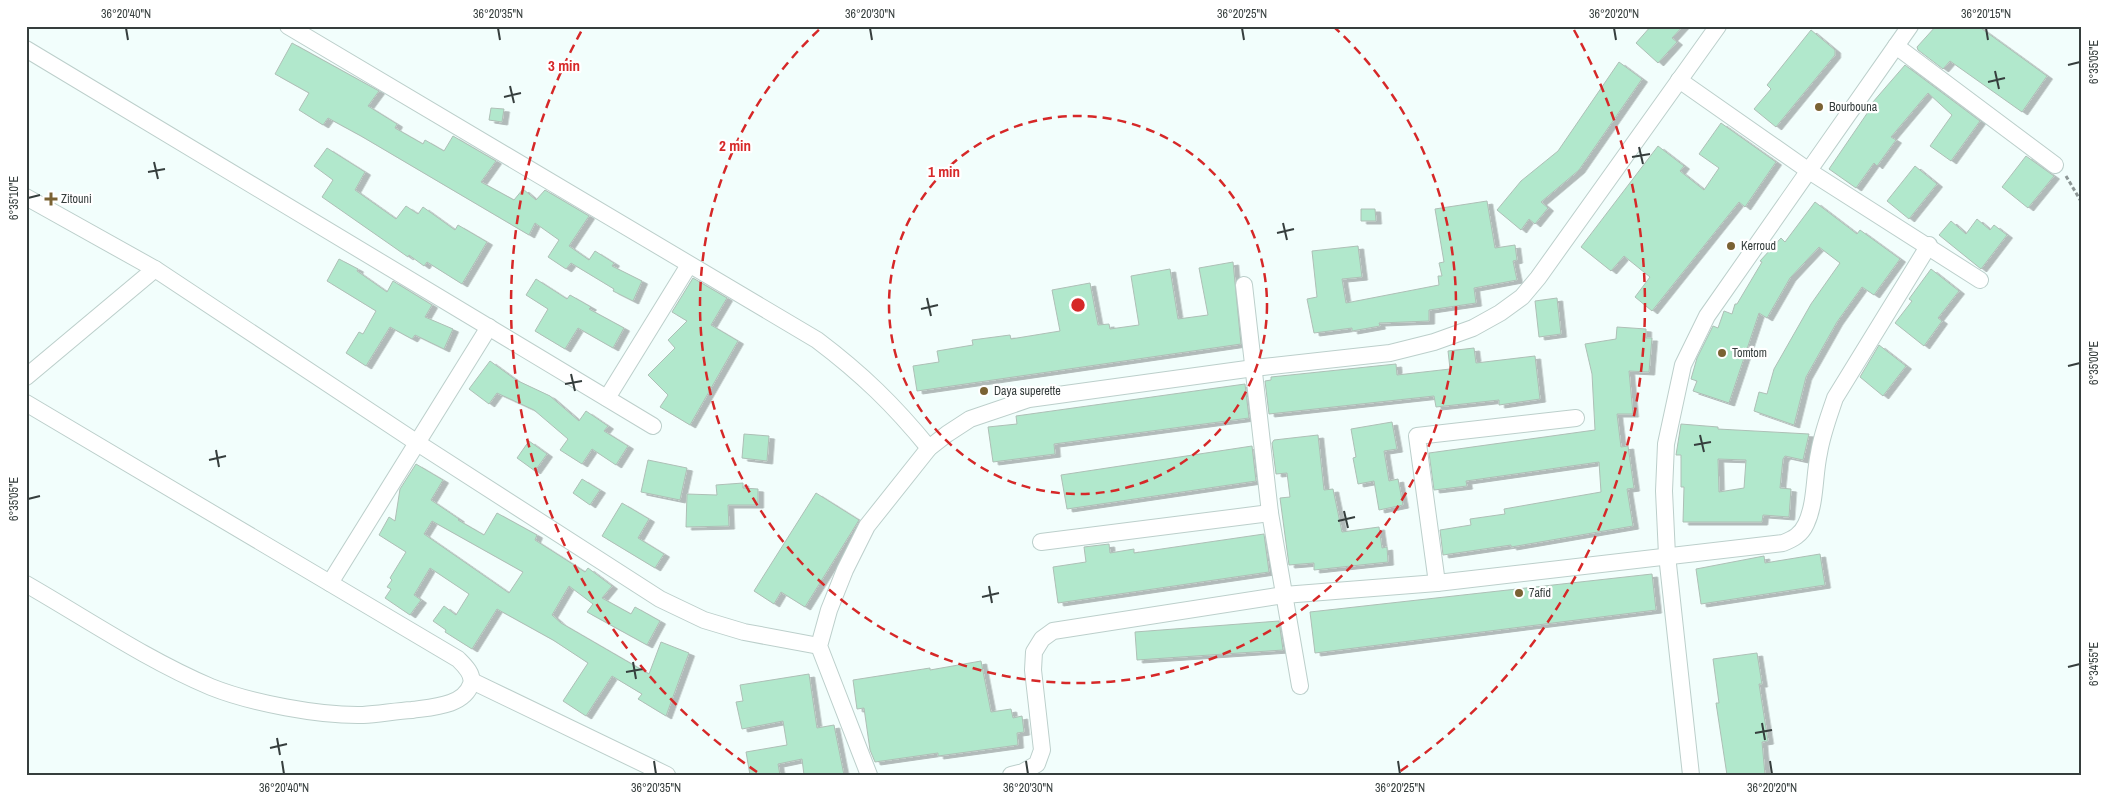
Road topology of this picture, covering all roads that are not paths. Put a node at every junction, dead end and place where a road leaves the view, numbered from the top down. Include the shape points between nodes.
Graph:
1 (288, 26) edge
2 (1718, 26) edge
3 (1910, 26) edge
4 (1896, 46) junction
5 (26, 49) edge
6 (1679, 80) junction
7 (2055, 165) road end
8 (1809, 171) junction
9 (26, 197) edge
10 (1929, 245) junction
11 (689, 265) junction
12 (155, 269) junction
13 (1980, 280) dead end
14 (1244, 285) dead end
15 (488, 327) junction
16 (1254, 368) junction
17 (26, 377) edge
18 (607, 398) junction
19 (26, 403) edge
20 (1576, 418) dead end
21 (653, 426) dead end
22 (416, 442) junction
23 (929, 448) junction
24 (1270, 513) junction
25 (1041, 542) dead end
26 (1667, 555) junction
27 (330, 583) junction
28 (1437, 583) junction
29 (26, 584) edge
30 (1284, 595) junction
31 (819, 646) junction
32 (472, 681) junction
33 (1300, 686) dead end
34 (667, 775) edge
35 (870, 775) edge
36 (1011, 775) edge
37 (1691, 775) edge

1 - 11 street
2 - 6 street
3 - 4 street
4 - 7 street
4 - 8 street
5 - 15 street
6 - 8 street
6 - 16 street via 1538,278 1522,297 1500,313 1473,328 1390,353
8 - 10 street
8 - 26 street via 1707,316 1683,365 1666,444
9 - 12 street
10 - 13 street
10 - 26 street via 1835,398 1825,425 1810,514 1796,537 1783,543
11 - 18 street
11 - 23 street via 816,340 854,368 887,399
12 - 17 street
12 - 22 street
14 - 16 street
15 - 18 street
15 - 22 street
16 - 23 street via 1029,399 970,419
16 - 24 street
18 - 21 street
19 - 27 street
20 - 28 street via 1417,436
22 - 27 street
22 - 31 street via 660,599 704,620 744,632
23 - 31 street via 868,526 845,570
24 - 25 street
24 - 30 street
26 - 28 street
26 - 37 street
27 - 32 street via 458,659 468,668
28 - 30 street
29 - 32 street via 167,666 213,687 258,700 317,712 363,715 454,702 467,694
30 - 33 street
30 - 36 street via 1053,631 1042,639 1034,652 1042,750 1037,764
31 - 35 street
32 - 34 street

